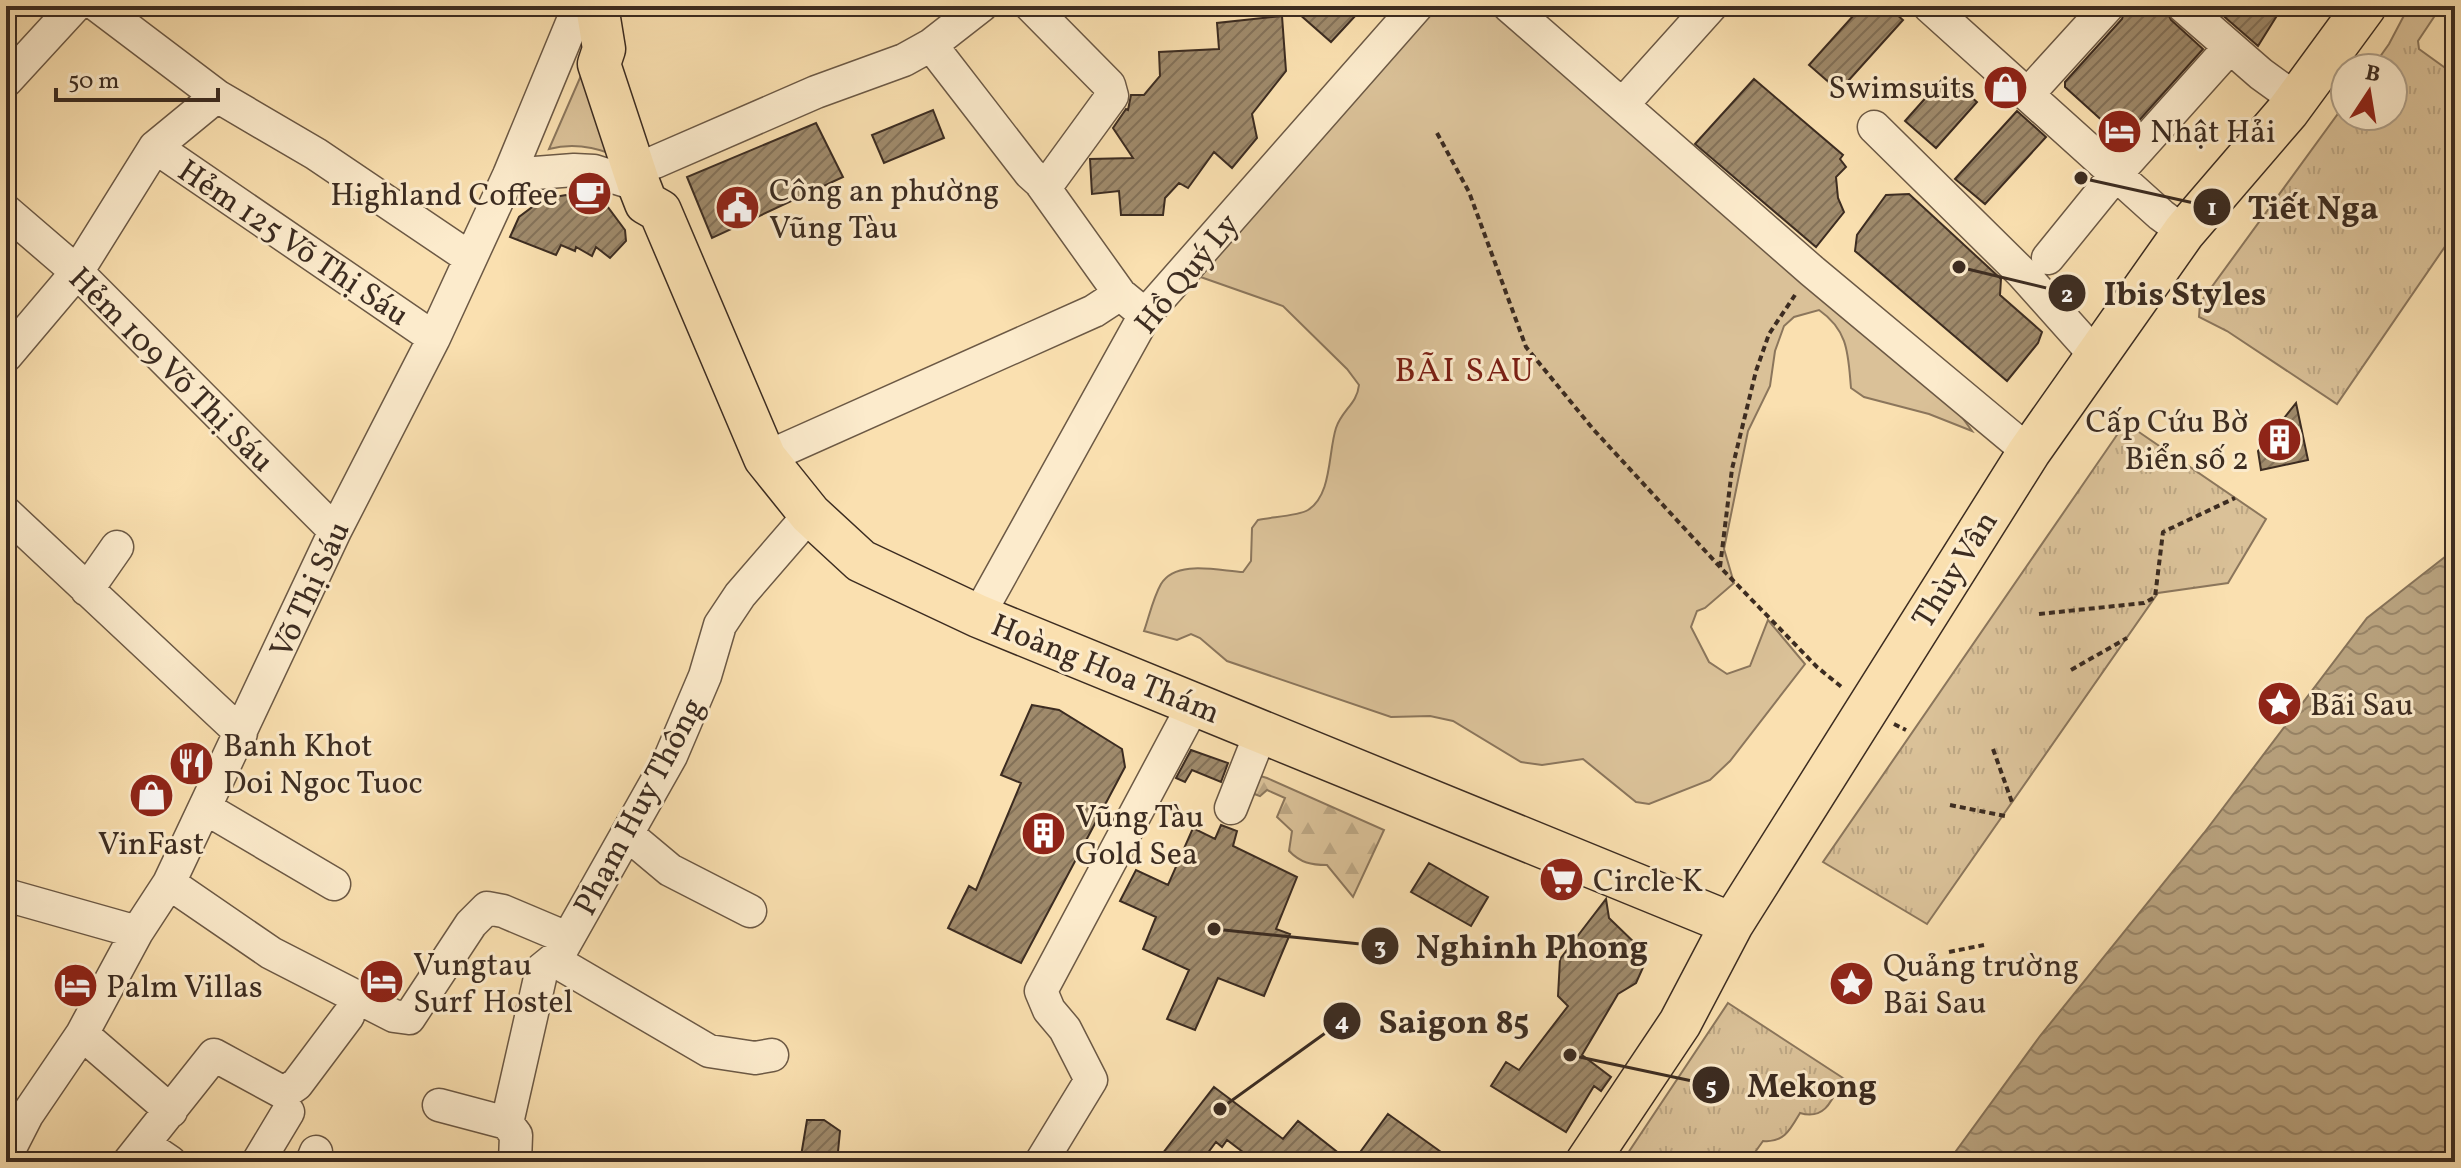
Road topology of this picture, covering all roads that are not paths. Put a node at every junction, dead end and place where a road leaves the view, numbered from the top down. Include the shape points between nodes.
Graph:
1 (75, 6) edge
2 (98, 6) edge
3 (579, 6) edge
4 (597, 6) edge
5 (981, 6) edge
6 (1031, 6) edge
7 (1417, 6) edge
8 (1509, 6) edge
9 (1711, 6) edge
10 (1929, 6) edge
11 (2108, 6) edge
12 (2183, 6) edge
13 (2365, 6) edge
14 (931, 45) junction
15 (2230, 47) junction
16 (6, 81) edge
17 (2028, 94) junction
18 (217, 96) junction
19 (2297, 100) junction
20 (1623, 104) junction
21 (1874, 127) dead end
22 (155, 147) junction
23 (2117, 173) junction
24 (509, 175) junction
25 (1040, 182) junction
26 (651, 186) junction
27 (6, 211) edge
28 (2184, 232) junction
29 (470, 258) junction
30 (2048, 258) dead end
31 (77, 272) junction
32 (1120, 294) junction
33 (1145, 315) junction
34 (434, 338) junction
35 (6, 356) edge
36 (2097, 357) junction
37 (2029, 452) junction
38 (765, 458) junction
39 (6, 513) edge
40 (810, 514) junction
41 (335, 531) junction
42 (117, 547) dead end
43 (87, 590) junction
44 (978, 616) junction
45 (1194, 704) junction
46 (1261, 732) junction
47 (241, 733) junction
48 (205, 808) junction
49 (1231, 808) dead end
50 (627, 834) junction
51 (169, 883) junction
52 (334, 884) dead end
53 (6, 895) edge
54 (750, 911) dead end
55 (1732, 924) junction
56 (137, 932) junction
57 (562, 947) junction
58 (348, 1016) dead end
59 (82, 1034) junction
60 (772, 1055) dead end
61 (439, 1105) dead end
62 (17, 1107) edge
63 (171, 1111) junction
64 (288, 1112) dead end
65 (507, 1123) junction
66 (6, 1156) edge
67 (148, 1156) edge
68 (258, 1162) edge
69 (515, 1162) edge
70 (1041, 1162) edge
71 (1587, 1162) edge

1 - 16 street
2 - 18 street
3 - 24 street, Võ Thị Sáu
4 - 26 main road, Hoàng Hoa Thám via 604,49 619,59
5 - 14 street
6 - 25 street via 1109,85 1112,96 1050,181
7 - 33 street, Hồ Quý Ly
8 - 20 street
9 - 20 street
10 - 17 street
11 - 17 street
12 - 15 street
13 - 19 main road, Thùy Vân
14 - 25 street
14 - 26 street via 816,92
15 - 19 street
15 - 23 street
17 - 23 street
18 - 22 street
18 - 29 street via 316,154
19 - 28 main road, Thùy Vân
20 - 37 street
21 - 36 street via 2022,273
22 - 31 street
22 - 34 street, Hẻm 125 Võ Thị Sáu
23 - 28 street
23 - 30 street
24 - 26 street via 584,171
24 - 29 street, Võ Thị Sáu
25 - 32 street
26 - 38 main road, Hoàng Hoa Thám
27 - 31 street, Hẻm 109 Võ Thị Sáu
28 - 36 main road, Thùy Vân
29 - 34 street, Võ Thị Sáu
31 - 35 street
31 - 41 street, Hẻm 109 Võ Thị Sáu
32 - 33 street
32 - 38 street via 1094,311
33 - 44 street, Hồ Quý Ly
34 - 41 street, Võ Thị Sáu
36 - 37 main road, Thùy Vân
37 - 55 main road, Thùy Vân
38 - 40 main road, Hoàng Hoa Thám
39 - 43 street
40 - 44 main road, Hoàng Hoa Thám via 861,561
40 - 50 street, Phạm Huy Thông via 720,625 692,710
41 - 47 street, Võ Thị Sáu
42 - 43 street
43 - 47 street
44 - 45 main road, Hoàng Hoa Thám
45 - 46 main road, Hoàng Hoa Thám
45 - 70 street via 1041,991 1091,1080
46 - 49 street
46 - 55 main road, Hoàng Hoa Thám
47 - 48 street, Võ Thị Sáu
48 - 51 street, Võ Thị Sáu
48 - 52 street
50 - 54 street via 670,870
50 - 57 street, Phạm Huy Thông
51 - 56 street, Võ Thị Sáu
51 - 57 street via 271,953 394,1016 409,1018 487,908 503,911
53 - 56 street
55 - 71 main road, Thùy Vân via 1680,1023
56 - 59 street, Võ Thị Sáu
57 - 60 street via 562,965 709,1051 755,1058
57 - 65 street, Phạm Huy Thông via 542,969
58 - 63 street via 297,1084 284,1093 214,1055
59 - 62 street, Võ Thị Sáu
59 - 63 street
61 - 65 street
62 - 66 street, Võ Thị Sáu
63 - 67 street
64 - 68 street
65 - 69 street via 516,1135

